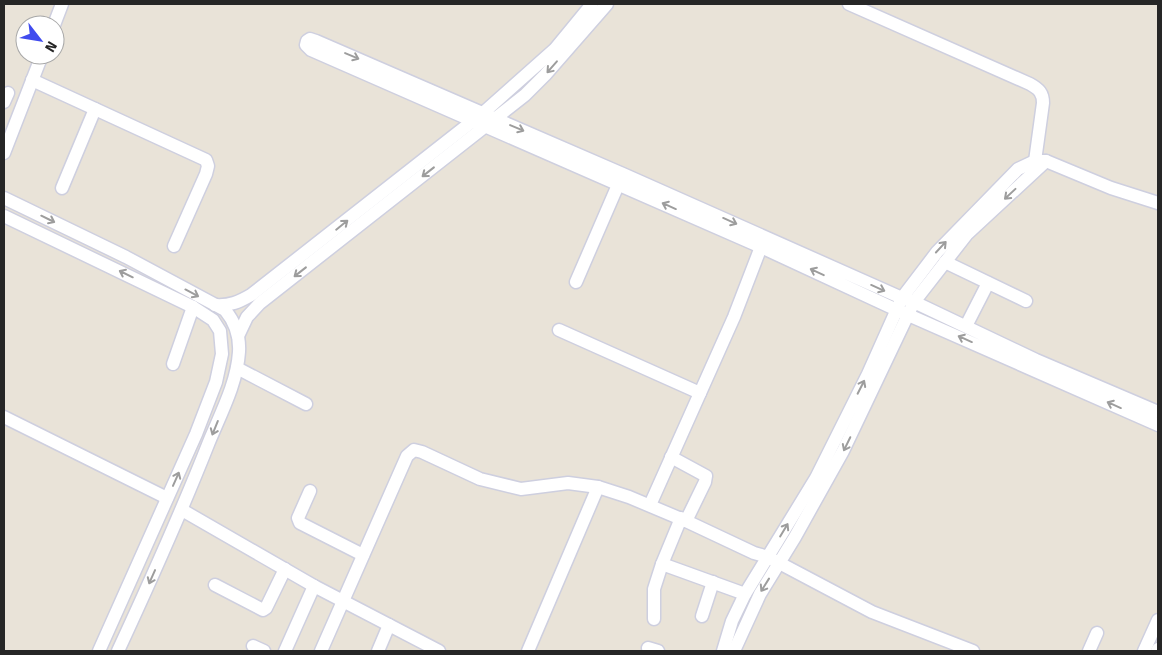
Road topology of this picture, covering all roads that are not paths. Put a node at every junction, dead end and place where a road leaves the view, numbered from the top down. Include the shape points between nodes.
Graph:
1 (592, 4) edge
2 (606, 4) edge
3 (849, 4) edge
4 (38, 65) edge
5 (32, 80) junction
6 (95, 109) junction
7 (478, 117) junction
8 (491, 123) junction
9 (4, 153) edge
10 (1041, 161) junction
11 (621, 179) junction
12 (62, 188) dead end
13 (4, 198) edge
14 (1158, 203) edge
15 (4, 216) edge
16 (763, 242) junction
17 (174, 246) dead end
18 (945, 262) junction
19 (576, 282) dead end
20 (988, 283) junction
21 (1026, 301) dead end
22 (215, 305) junction
23 (906, 306) junction
24 (193, 307) junction
25 (966, 326) junction
26 (559, 330) dead end
27 (238, 336) junction
28 (173, 364) dead end
29 (237, 368) junction
30 (700, 394) junction
31 (306, 404) dead end
32 (1158, 412) edge
33 (4, 417) edge
34 (1158, 425) edge
35 (671, 456) junction
36 (598, 486) junction
37 (310, 491) dead end
38 (167, 498) junction
39 (650, 505) junction
40 (182, 510) junction
41 (684, 520) junction
42 (362, 555) junction
43 (772, 563) junction
44 (662, 564) junction
45 (285, 570) junction
46 (713, 582) junction
47 (215, 586) dead end
48 (314, 586) junction
49 (745, 594) junction
50 (342, 601) junction
51 (702, 616) dead end
52 (654, 619) dead end
53 (1158, 620) edge
54 (389, 625) junction
55 (1097, 633) dead end
56 (99, 651) edge
57 (118, 651) edge
58 (285, 651) edge
59 (321, 651) edge
60 (378, 651) edge
61 (439, 651) edge
62 (528, 651) edge
63 (723, 651) edge
64 (734, 651) edge
65 (951, 651) edge
66 (973, 651) edge
67 (1089, 651) edge
68 (1144, 651) edge

1 - 7 street via 555,49
2 -> 8 street via 534,86
3 - 10 street via 1039,90 1043,96
4 - 5 street
5 - 6 street
5 - 9 street
6 - 12 street
6 - 17 street via 206,160 206,174
7 -> 7 street via 311,50 306,45 307,41 316,41
7 - 8 street
22 -> 7 street via 227,306 251,295
8 - 11 street
8 -> 27 street via 260,303
10 - 14 street
10 -> 18 street via 967,234
23 -> 10 street via 937,252 1018,169
11 - 16 street
11 - 19 street
13 -> 22 street via 126,257
24 -> 15 street
16 - 23 street
16 - 30 street
18 - 20 street
18 - 23 street
20 - 21 street
20 - 25 street
22 - 27 street via 232,319
23 - 25 street
34 -> 23 street
23 - 43 street via 843,451
24 - 28 street
38 -> 24 street via 216,382 222,354 220,331 213,320
25 - 32 street
26 - 30 street
27 - 29 street
29 - 31 street
29 -> 40 street
30 - 35 street
33 - 38 street
35 - 39 street
35 - 41 street via 706,476
36 - 39 street
36 - 42 street via 568,483 521,489 499,485 414,450 407,456
36 - 62 street
37 - 42 street via 298,518 300,523
38 - 56 street
39 - 41 street
40 - 45 street
40 -> 57 street
41 - 43 street
41 - 44 street
42 - 50 street
43 - 49 street
43 -> 64 street
43 - 65 street via 885,626
43 - 66 street via 872,612
44 - 46 street
44 - 52 street via 654,589
45 - 47 street via 263,610
45 - 48 street
46 - 49 street
46 - 51 street
48 - 50 street
48 - 58 street
49 - 63 street
50 - 54 street
50 - 59 street
53 - 68 street
54 - 60 street
54 - 61 street
55 - 67 street

